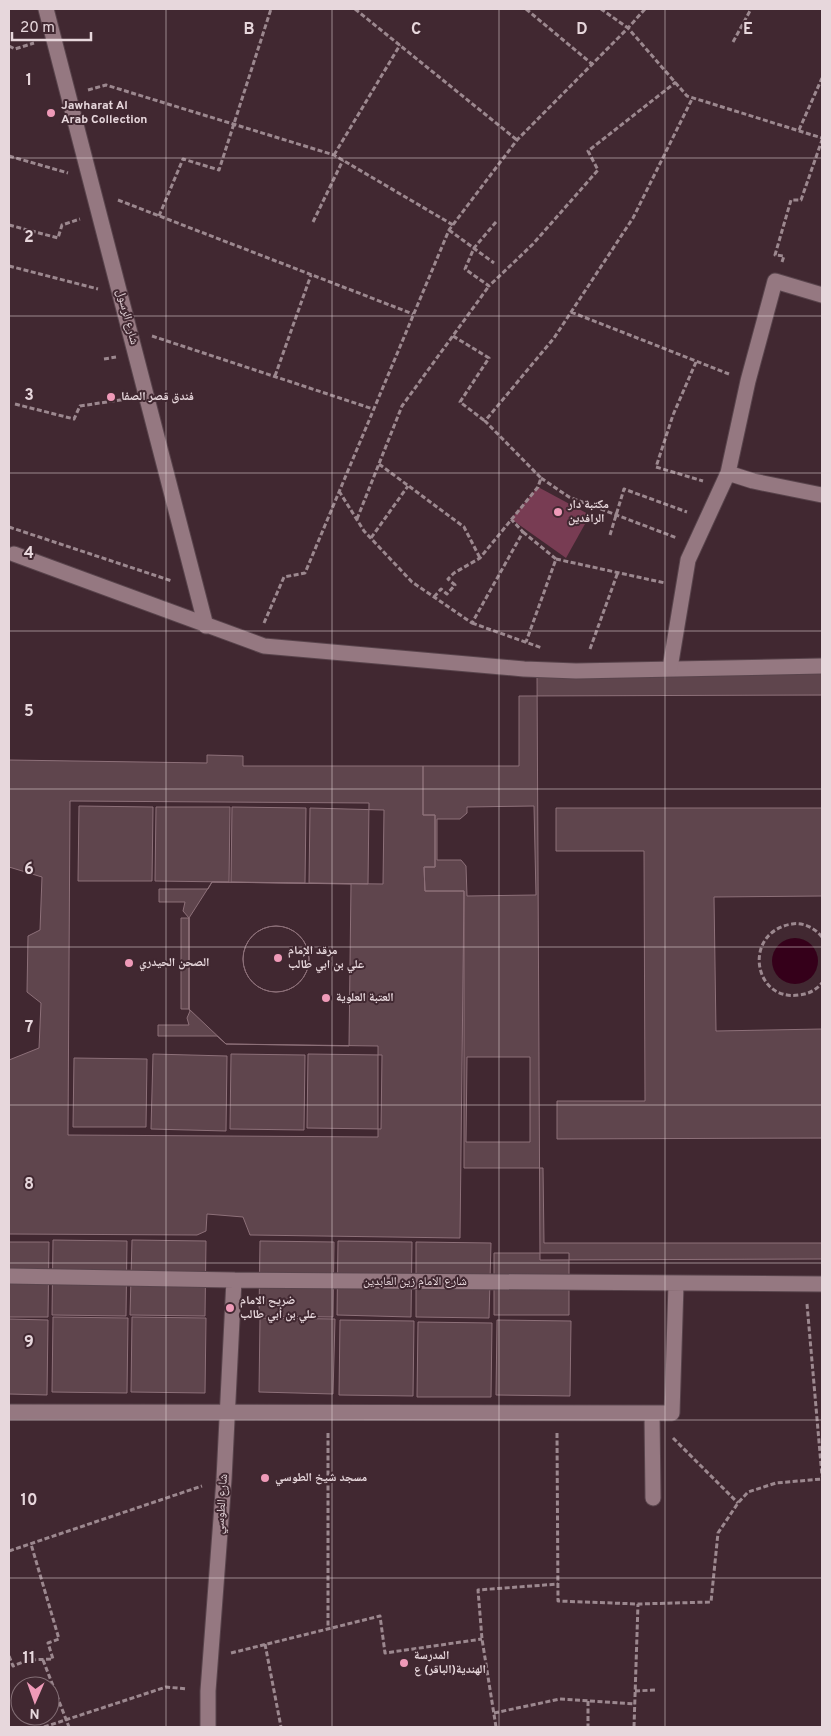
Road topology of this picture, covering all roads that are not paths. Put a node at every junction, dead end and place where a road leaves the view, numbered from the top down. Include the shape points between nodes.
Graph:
1 (46, 9) edge
2 (822, 295) edge
3 (728, 473) junction
4 (822, 495) edge
5 (14, 554) dead end
6 (206, 626) junction
7 (822, 666) edge
8 (670, 668) junction
9 (9, 1276) edge
10 (234, 1280) junction
11 (676, 1284) junction
12 (822, 1284) edge
13 (9, 1412) edge
14 (227, 1412) junction
15 (652, 1413) junction
16 (653, 1498) dead end
17 (208, 1727) edge

1 - 6 street, شارع الرسول
2 - 3 street via 775,281
3 - 4 street
3 - 8 street via 688,560
5 - 6 street
6 - 8 street via 264,646 524,669
7 - 8 street
9 - 10 street, شارع الامام زين العابدين
10 - 11 street, شارع الامام زين العابدين
10 - 14 street, شارع الطوسي
11 - 12 street, شارع الامام زين العابدين
11 - 15 street via 672,1413
13 - 14 street
14 - 15 street
14 - 17 street, شارع الطوسي
15 - 16 street

